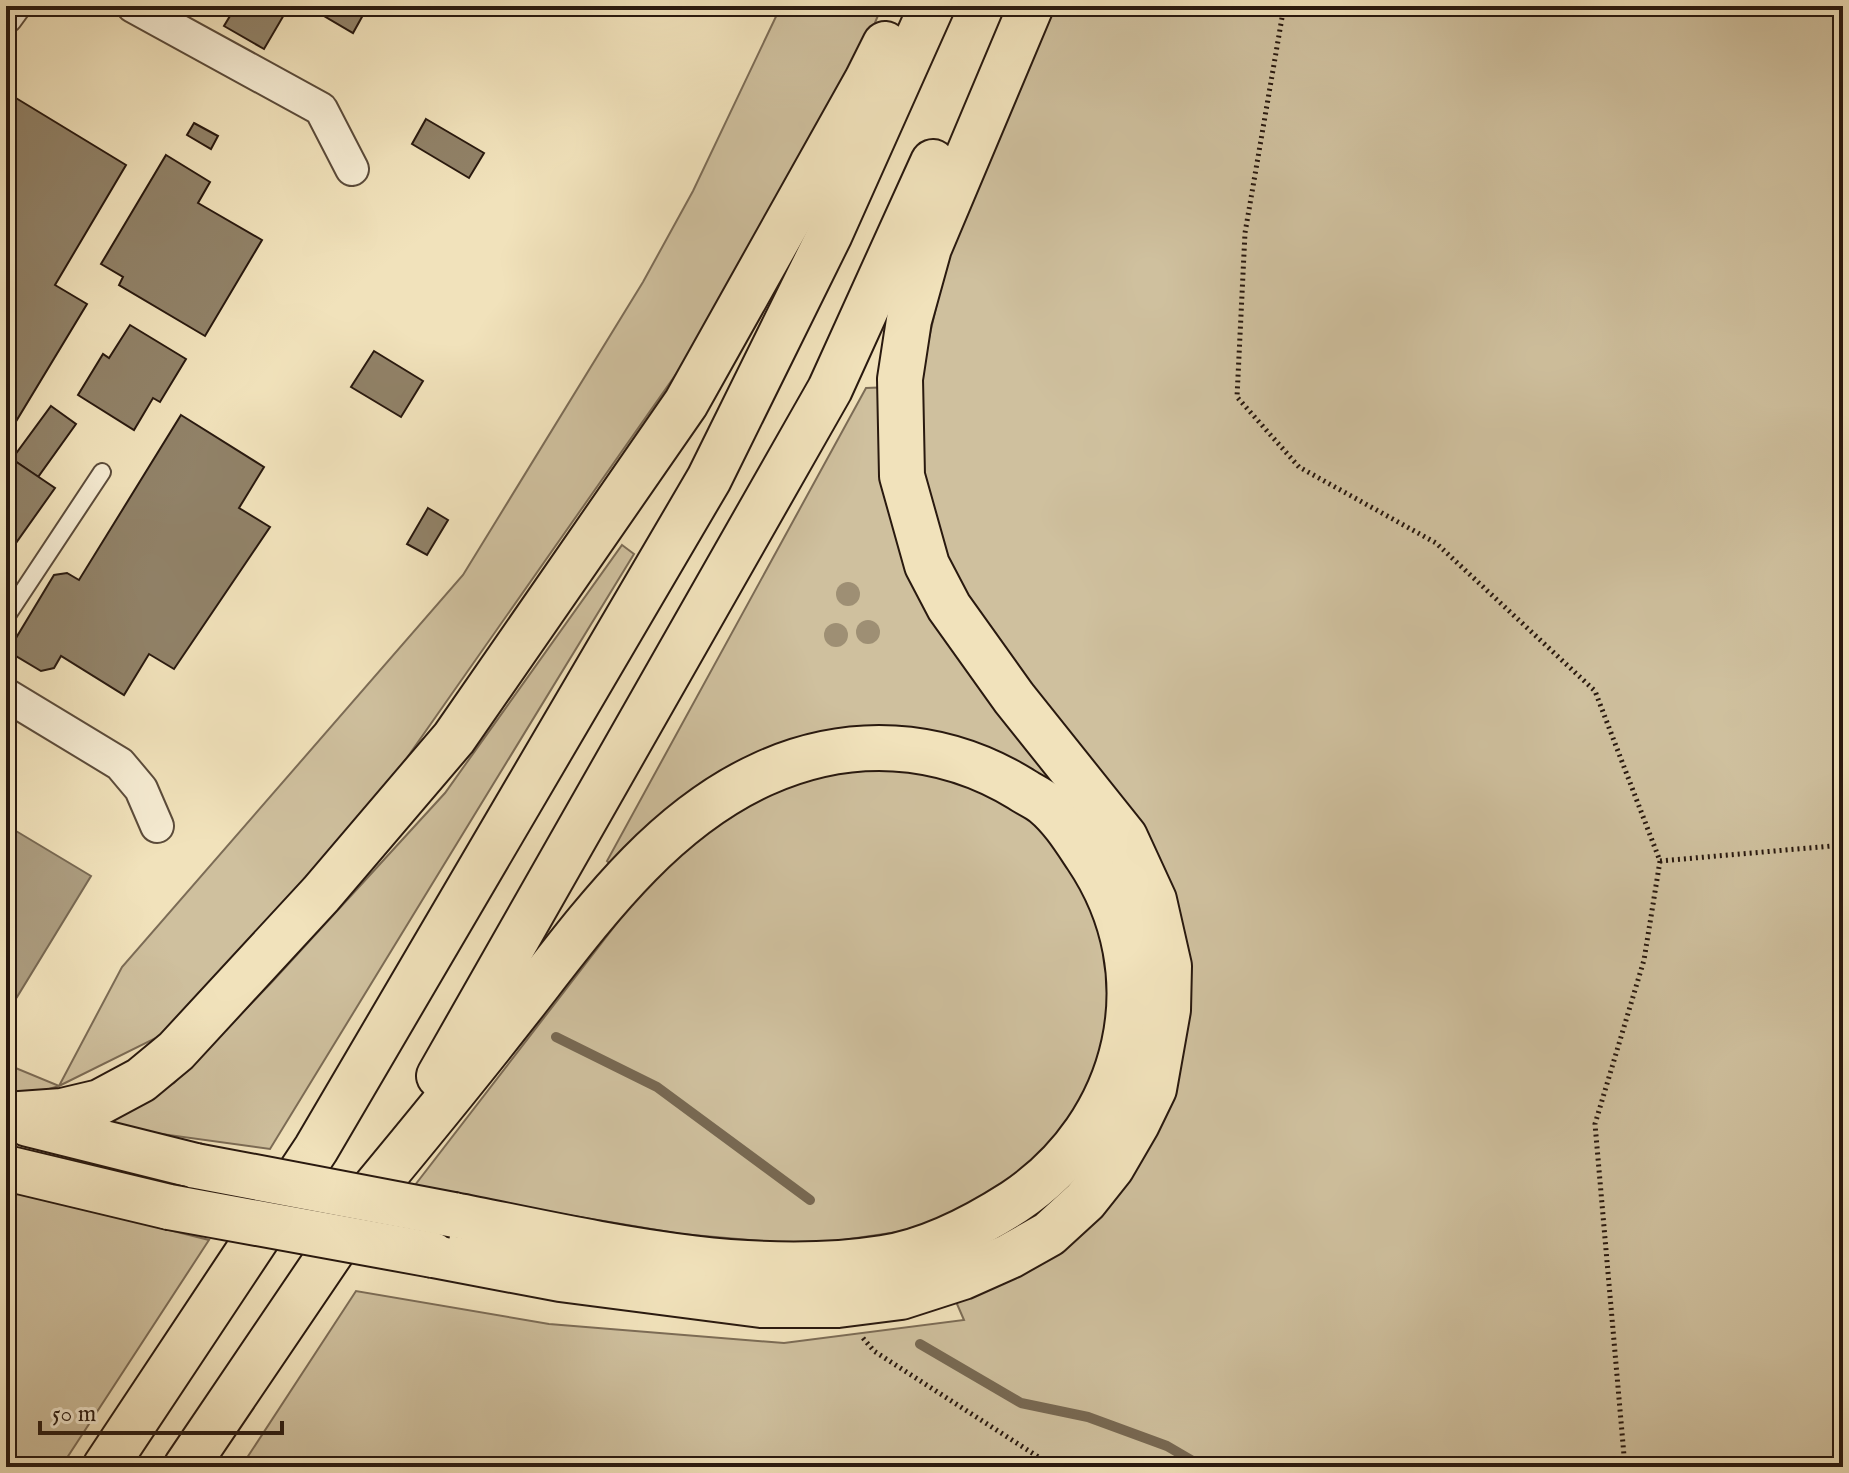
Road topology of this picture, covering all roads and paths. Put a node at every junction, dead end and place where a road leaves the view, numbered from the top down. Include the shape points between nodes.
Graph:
1 (14, 6) edge
2 (133, 6) edge
3 (903, 6) edge
4 (932, 6) edge
5 (1004, 6) edge
6 (1031, 6) edge
7 (1284, 6) edge
8 (6, 17) edge
9 (352, 169) dead end
10 (102, 472) dead end
11 (6, 617) edge
12 (6, 695) edge
13 (157, 826) dead end
14 (1843, 845) edge
15 (1660, 861) junction
16 (6, 1116) edge
17 (6, 1168) edge
18 (372, 1191) junction
19 (838, 1305) junction
20 (105, 1467) edge
21 (186, 1467) edge
22 (1054, 1467) edge
23 (1625, 1467) edge

1 - 8 street
2 - 9 street via 321,109
3 - 16 highway via 686,403 454,738 321,894 176,1051 141,1080 100,1102
4 - 20 highway via 830,234 709,479 316,1149
5 - 18 highway via 830,389
6 - 19 highway via 929,248 909,320 900,379 902,476 927,565 949,607 1125,837 1154,900 1169,966 1168,1010 1154,1089 1137,1124 1112,1167 1058,1226 963,1277 901,1297
7 - 15 path via 1245,233 1237,397 1299,467 1436,543 1595,691
10 - 11 lane
12 - 13 street via 120,764 141,789
14 - 15 path
15 - 23 path via 1644,960 1595,1124
16 - 18 highway, bridge via 196,1166 577,1240 774,1265 888,1257 945,1239 1032,1190 1065,1158 1095,1117 1119,1069 1130,1012 1120,921 1104,882 1075,838 1045,804 995,774 935,752 870,747 817,755 763,774 700,810 644,859
17 - 19 highway, bridge via 169,1207 560,1279 761,1305
18 - 21 highway
19 - 22 path via 874,1351

